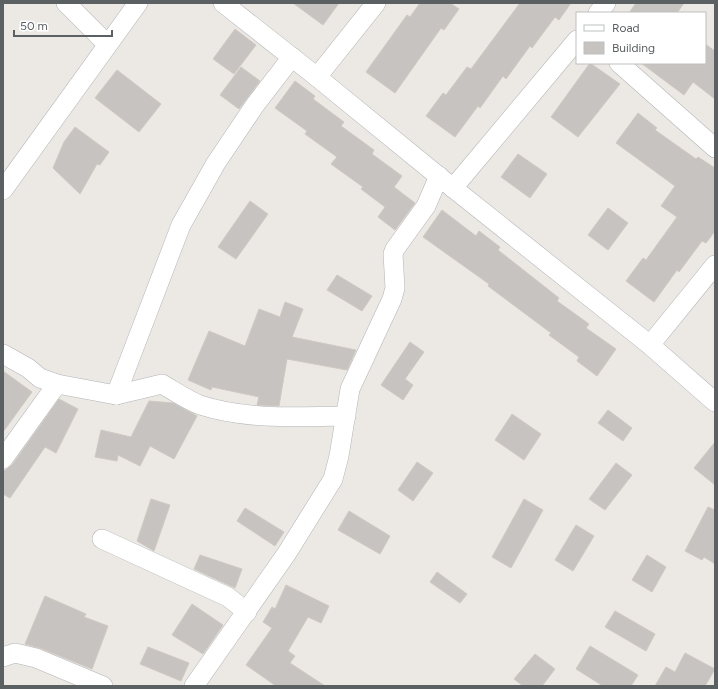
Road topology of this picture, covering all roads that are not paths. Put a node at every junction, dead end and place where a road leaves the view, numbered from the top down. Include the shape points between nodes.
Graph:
1 (66, 3) edge
2 (138, 3) edge
3 (223, 3) edge
4 (376, 3) edge
5 (606, 3) edge
6 (599, 12) edge
7 (576, 41) edge
8 (107, 44) junction
9 (292, 57) junction
10 (620, 64) edge
11 (318, 77) junction
12 (715, 148) edge
13 (446, 182) junction
14 (3, 190) edge
15 (715, 265) edge
16 (650, 345) junction
17 (3, 354) edge
18 (57, 384) junction
19 (116, 395) junction
20 (715, 402) edge
21 (346, 416) junction
22 (3, 459) edge
23 (102, 539) dead end
24 (247, 612) junction
25 (3, 657) edge
26 (103, 686) edge
27 (194, 686) edge

1 - 8 street
2 - 8 street
3 - 9 street
4 - 11 street
5 - 6 street
7 - 13 street
8 - 14 street
9 - 11 street
9 - 19 street via 216,163 180,225
10 - 12 street
11 - 13 street
13 - 16 street
13 - 21 street via 395,249 395,288 392,300 350,389
15 - 16 street
16 - 20 street
17 - 18 street via 40,378
18 - 19 street
18 - 22 street
19 - 21 street via 162,384 199,404 248,415 295,418
21 - 24 street via 333,479
23 - 24 street via 228,597
24 - 27 street
25 - 26 street via 15,653 29,656

